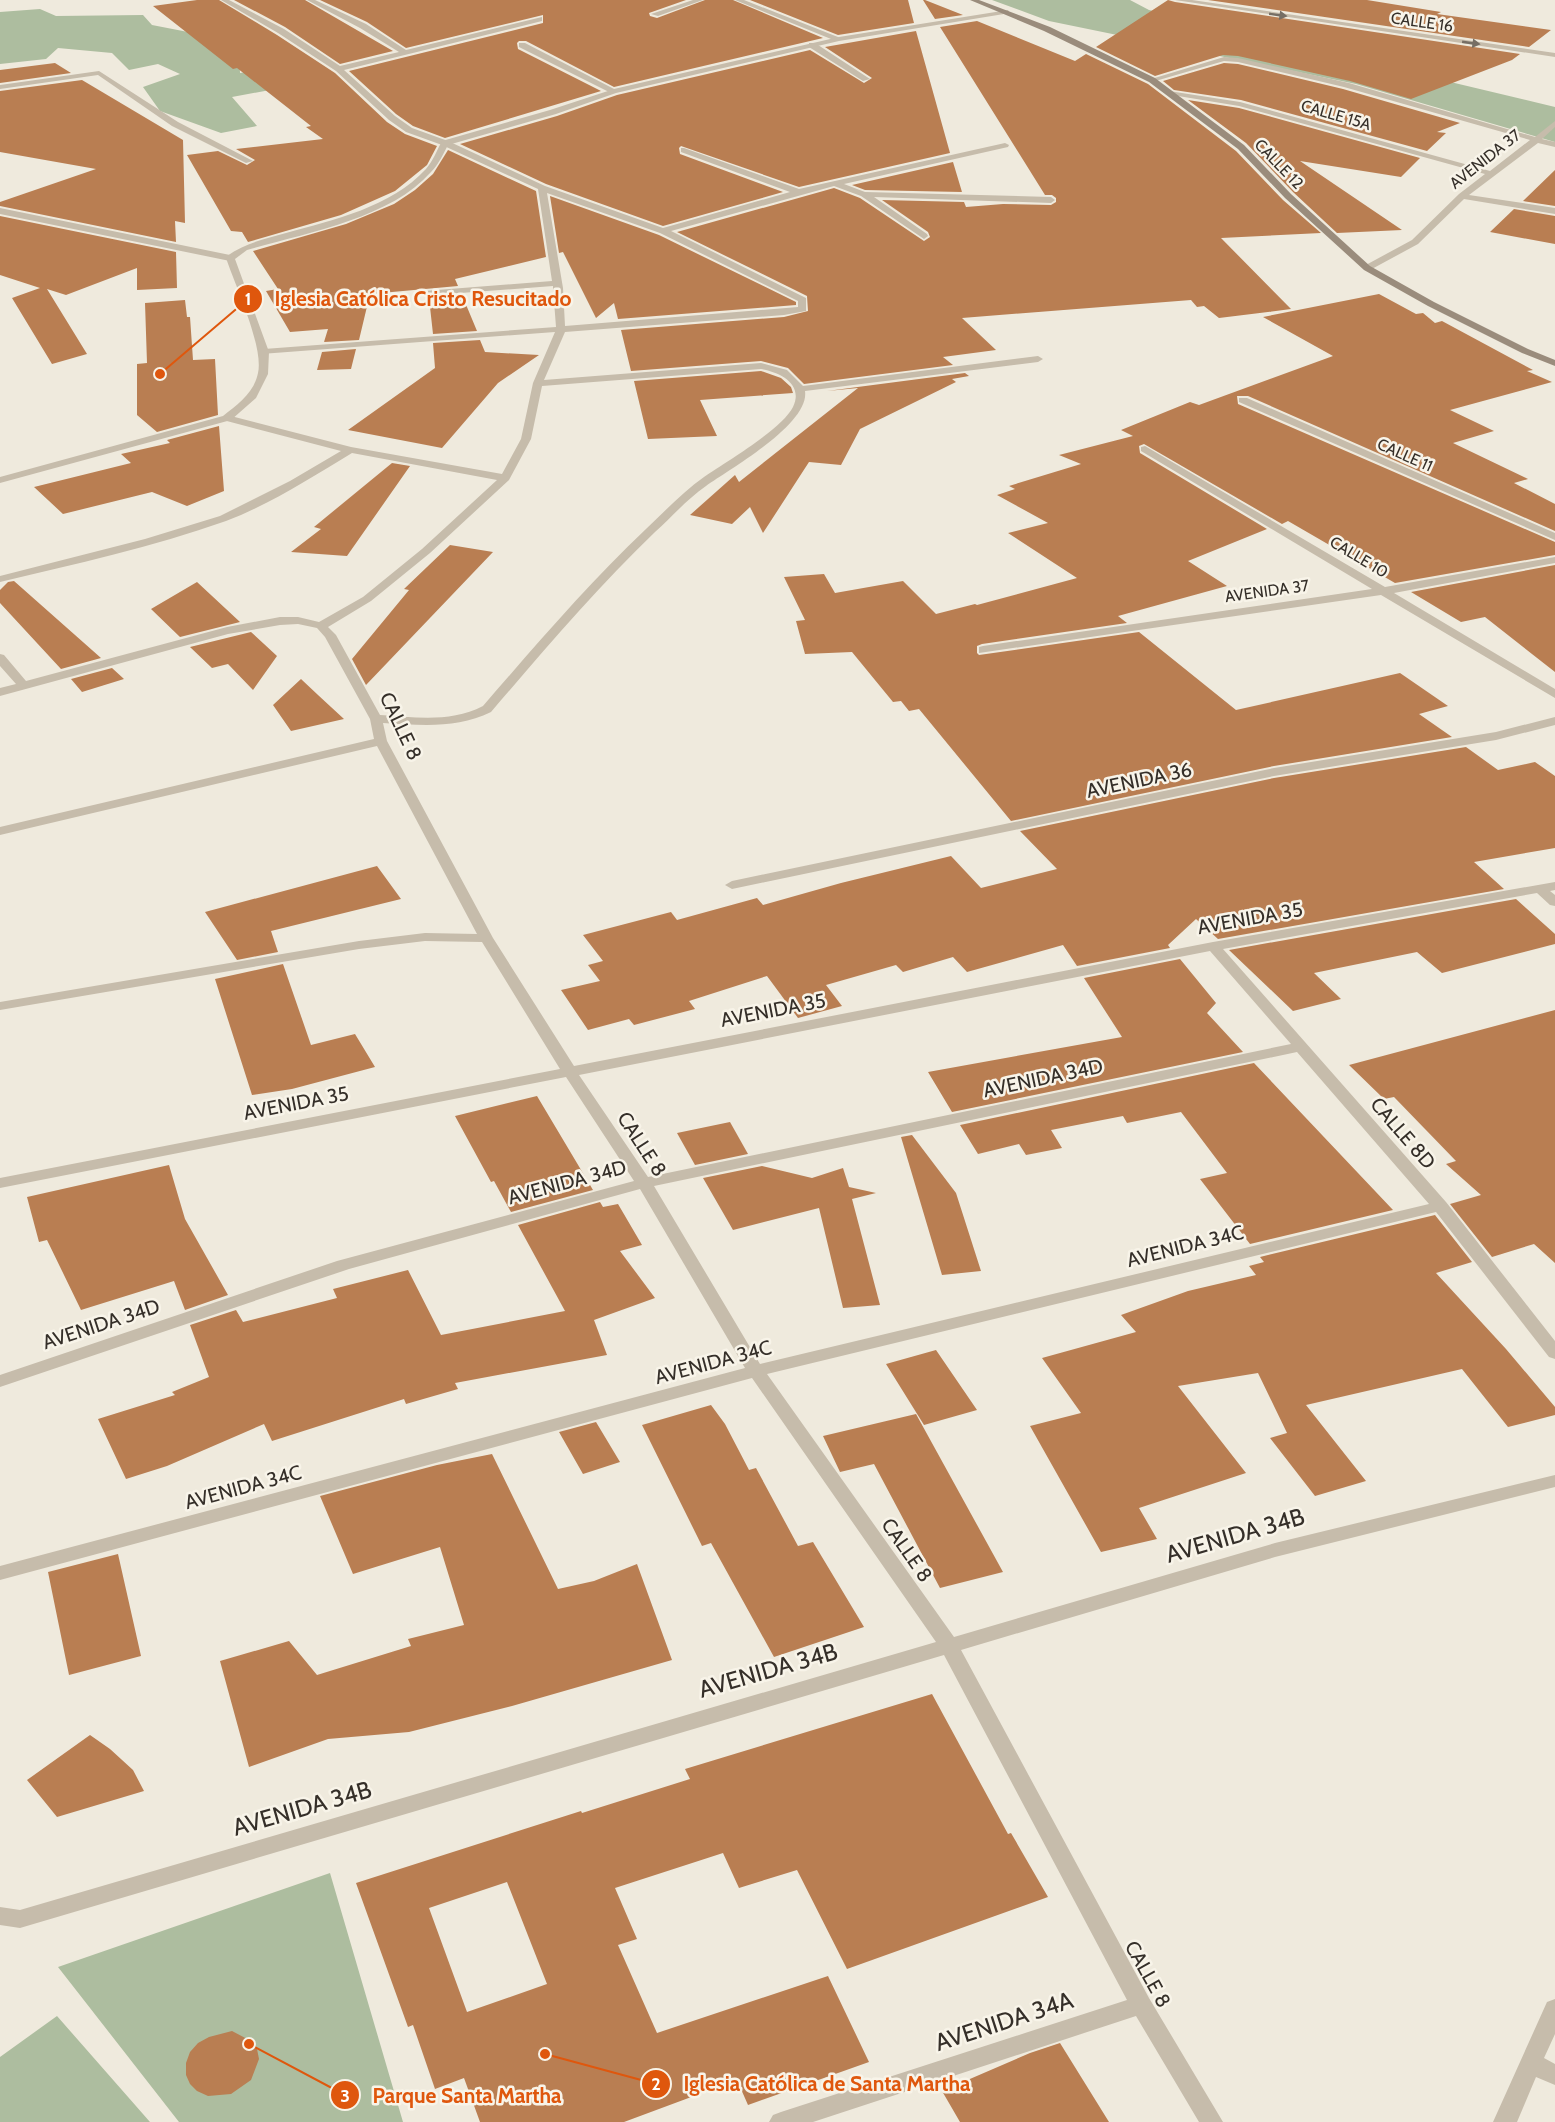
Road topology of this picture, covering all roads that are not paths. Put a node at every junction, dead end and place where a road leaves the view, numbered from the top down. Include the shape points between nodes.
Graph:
1 (224, 0) edge
2 (310, 0) edge
3 (700, 0) edge
4 (738, 0) edge
5 (973, 0) edge
6 (1178, 0) edge
7 (1008, 12) junction
8 (654, 14) dead end
9 (539, 19) dead end
10 (838, 39) junction
11 (522, 45) dead end
12 (812, 45) junction
13 (406, 53) junction
14 (1555, 55) edge
15 (339, 69) junction
16 (866, 79) dead end
17 (1152, 80) junction
18 (0, 87) edge
19 (614, 92) junction
20 (1172, 93) junction
21 (1555, 123) edge
22 (1536, 140) junction
23 (445, 143) junction
24 (1005, 145) dead end
25 (1555, 145) edge
26 (684, 150) dead end
27 (249, 161) dead end
28 (1490, 173) junction
29 (836, 184) junction
30 (542, 188) junction
31 (798, 192) junction
32 (864, 194) junction
33 (1462, 195) junction
34 (1051, 200) dead end
35 (0, 211) edge
36 (1555, 211) edge
37 (663, 231) junction
38 (924, 236) dead end
39 (230, 258) junction
40 (1367, 268) junction
41 (557, 283) junction
42 (424, 294) dead end
43 (561, 329) junction
44 (264, 351) junction
45 (1038, 359) dead end
46 (1555, 363) edge
47 (538, 383) junction
48 (800, 389) junction
49 (1243, 400) dead end
50 (227, 418) junction
51 (1146, 449) dead end
52 (350, 450) junction
53 (504, 478) junction
54 (0, 480) edge
55 (1555, 537) edge
56 (1555, 560) edge
57 (0, 579) edge
58 (1384, 591) junction
59 (321, 626) junction
60 (983, 650) dead end
61 (0, 658) edge
62 (23, 685) junction
63 (0, 692) edge
64 (1555, 694) edge
65 (376, 719) junction
66 (1555, 721) edge
67 (381, 741) junction
68 (0, 831) edge
69 (732, 885) dead end
70 (1555, 886) edge
71 (1540, 889) junction
72 (1555, 902) edge
73 (486, 938) junction
74 (1213, 946) junction
75 (0, 1006) edge
76 (1300, 1047) junction
77 (569, 1071) junction
78 (0, 1183) edge
79 (644, 1183) junction
80 (1440, 1206) junction
81 (1555, 1353) edge
82 (756, 1371) junction
83 (0, 1381) edge
84 (1555, 1481) edge
85 (0, 1573) edge
86 (949, 1645) junction
87 (0, 1916) edge
88 (1141, 2005) junction
89 (1555, 2009) edge
90 (1532, 2063) junction
91 (1555, 2075) edge
92 (781, 2122) edge
93 (1211, 2122) edge
94 (1505, 2122) edge

1 - 15 street via 282,31
2 - 13 street
3 - 8 street
4 - 10 street
5 - 7 main road, CALLE 12
6 -> 14 street, CALLE 16
7 - 10 street
7 - 17 main road, CALLE 12
9 - 13 street
10 - 12 street
11 - 19 street
12 - 16 street
12 - 19 street
13 - 15 street
15 - 23 street via 409,130
17 - 20 main road, CALLE 12
17 - 22 street via 1224,59 1238,60
18 - 27 street via 99,73 175,124
19 - 23 street
20 - 28 street, CALLE 15A via 1240,104
20 - 40 main road, CALLE 12 via 1241,147
21 - 22 street, AVENIDA 37
22 - 25 street
22 - 28 street, AVENIDA 37
23 - 30 street
23 - 39 street via 428,172 372,209 244,248
24 - 29 street
26 - 31 street
28 - 33 street, AVENIDA 37
29 - 31 street
29 - 32 street
30 - 37 street
30 - 41 street
31 - 37 street
32 - 34 street
32 - 38 street
33 - 36 street
33 - 40 street, AVENIDA 37 via 1415,242
35 - 39 street
37 - 43 street via 789,292 803,300 803,309
39 - 44 street
40 - 46 main road, CALLE 12 via 1442,310
41 - 42 street
41 - 43 street
43 - 44 street
43 - 47 street
44 - 50 street via 262,374 251,399
45 - 48 street
47 - 48 street via 761,366 785,371
47 - 53 street via 526,438
48 - 65 street via 800,404 790,417 690,493 634,546 487,709 455,721
49 - 55 street, CALLE 11
50 - 52 street
50 - 54 street
51 - 58 street, CALLE 10
52 - 53 street
52 - 57 street via 224,518
53 - 59 street via 376,592
56 - 58 street, AVENIDA 37
58 - 60 street, AVENIDA 37
58 - 64 street, CALLE 10
59 - 62 street via 298,620 227,631
59 - 65 street, CALLE 8 via 330,635
61 - 62 street
62 - 63 street
65 - 67 street, CALLE 8
66 - 69 street, AVENIDA 36 via 1496,735 1274,772
67 - 68 street
67 - 73 street, CALLE 8
70 - 71 street, AVENIDA 35
71 - 72 street
71 - 74 street, AVENIDA 35
73 - 75 street via 425,937 359,945
73 - 77 street, CALLE 8
74 - 76 street, CALLE 8D
74 - 77 street, AVENIDA 35
76 - 79 street, AVENIDA 34D
76 - 80 street, CALLE 8D
77 - 78 street, AVENIDA 35
77 - 79 street, CALLE 8
79 - 82 street, CALLE 8
79 - 83 street, AVENIDA 34D via 343,1265
80 - 81 street, CALLE 8D
80 - 82 street, AVENIDA 34C
82 - 85 street, AVENIDA 34C
82 - 86 street, CALLE 8
84 - 86 street, AVENIDA 34B via 1275,1550
86 - 87 street, AVENIDA 34B via 20,1919
86 - 88 street, CALLE 8
88 - 92 street, AVENIDA 34A
88 - 93 street, CALLE 8
89 - 90 street
90 - 91 street
90 - 94 street

